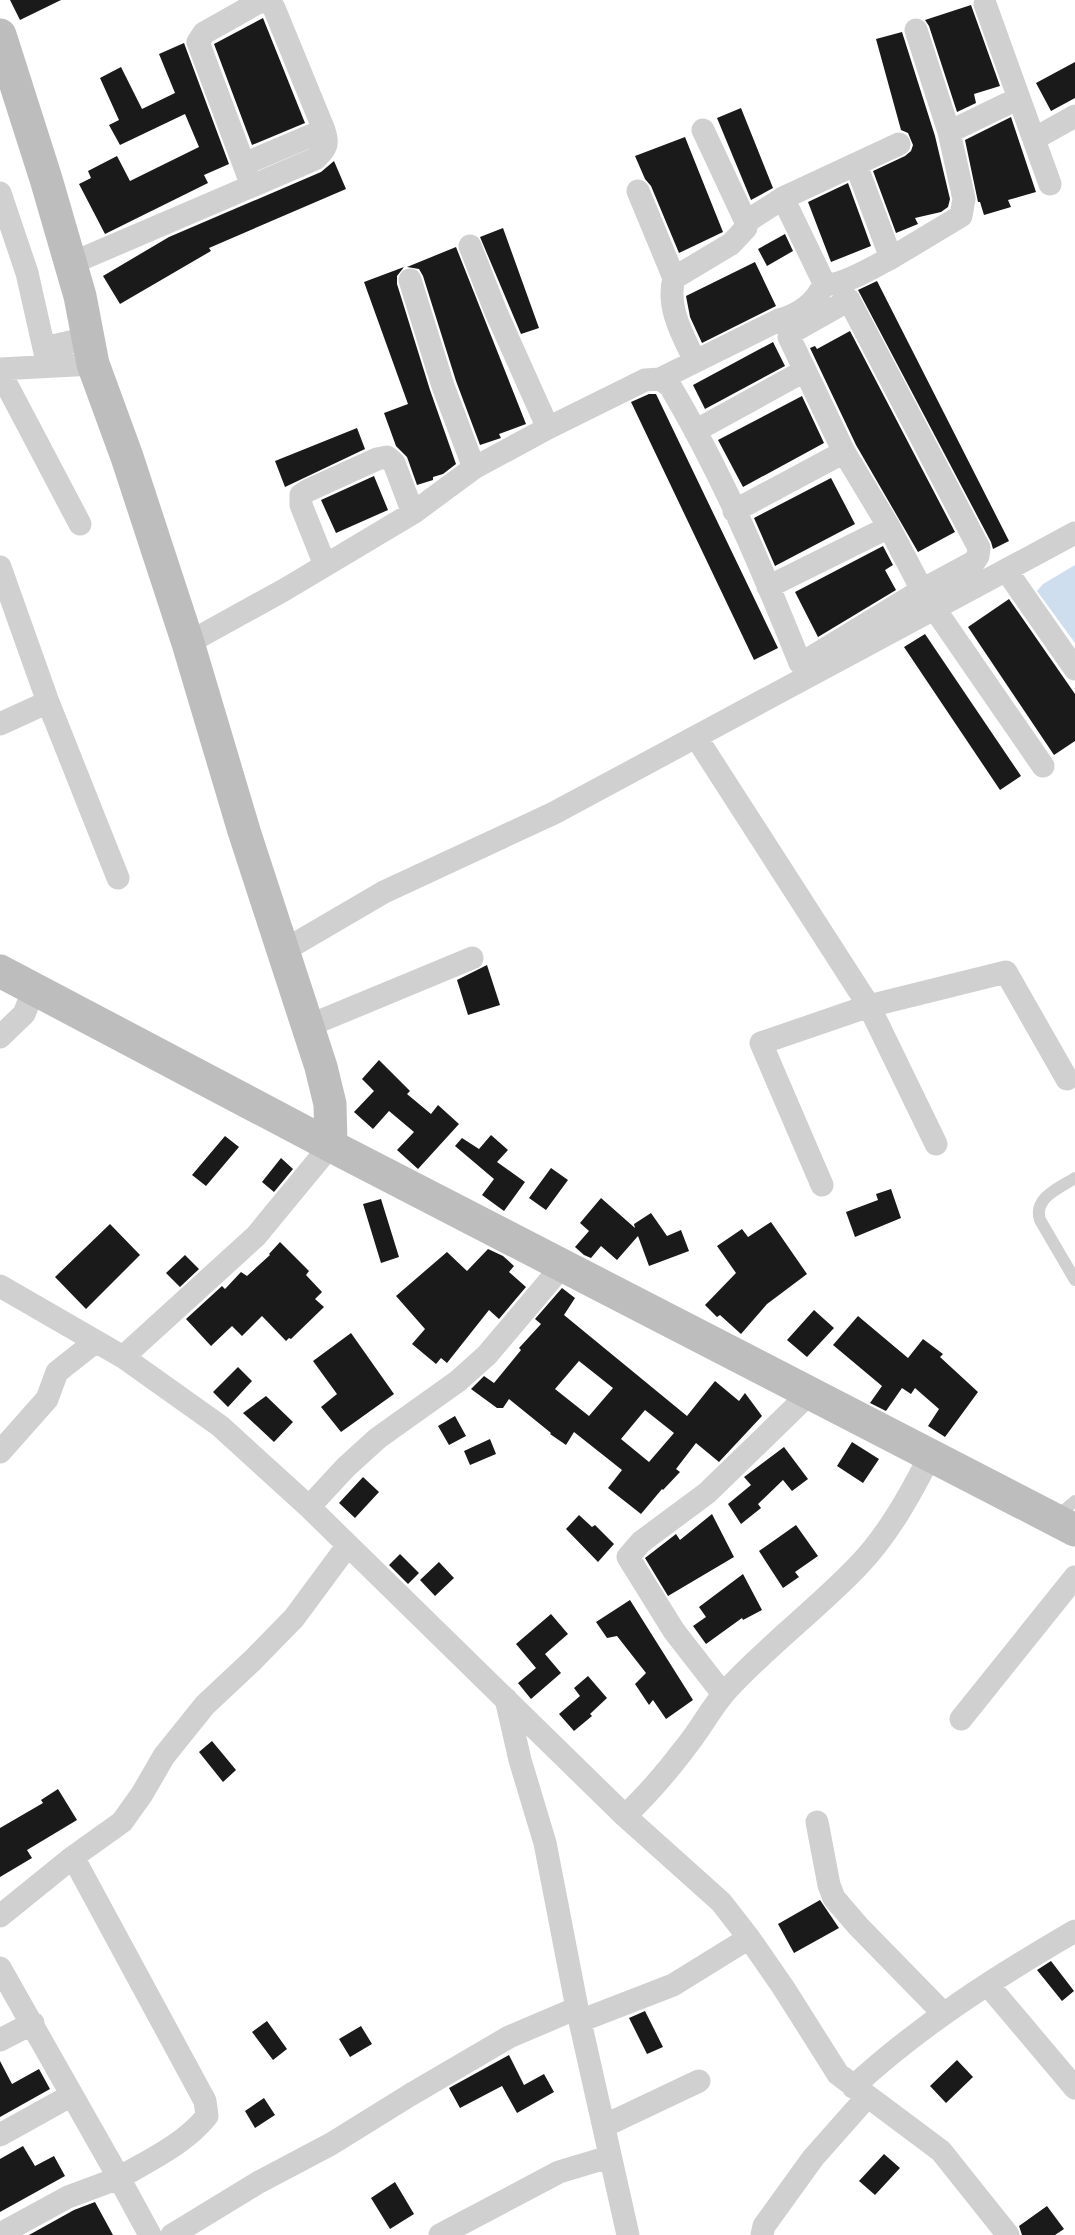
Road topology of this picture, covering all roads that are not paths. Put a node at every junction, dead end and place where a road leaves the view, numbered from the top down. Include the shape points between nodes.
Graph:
1 (985, 5) dead end
2 (916, 30) dead end
3 (0, 35) edge
4 (1019, 98) junction
5 (1075, 116) edge
6 (324, 130) junction
7 (703, 130) dead end
8 (949, 132) junction
9 (1034, 139) junction
10 (899, 144) dead end
11 (244, 164) junction
12 (856, 165) junction
13 (1050, 184) dead end
14 (252, 186) junction
15 (638, 191) dead end
16 (0, 193) edge
17 (783, 198) junction
18 (746, 222) junction
19 (470, 246) dead end
20 (891, 258) junction
21 (70, 264) junction
22 (674, 278) junction
23 (410, 280) dead end
24 (838, 288) junction
25 (91, 351) junction
26 (46, 357) junction
27 (695, 361) junction
28 (0, 370) edge
29 (804, 370) junction
30 (660, 379) junction
31 (548, 428) junction
32 (695, 430) junction
33 (844, 452) junction
34 (474, 468) junction
35 (734, 511) junction
36 (413, 513) junction
37 (80, 524) dead end
38 (888, 527) junction
39 (1075, 533) edge
40 (325, 565) junction
41 (0, 567) edge
42 (988, 571) junction
43 (768, 587) junction
44 (928, 603) junction
45 (188, 643) junction
46 (1075, 669) edge
47 (800, 672) junction
48 (48, 702) junction
49 (0, 724) edge
50 (696, 737) junction
51 (1043, 766) dead end
52 (118, 878) dead end
53 (283, 951) junction
54 (472, 958) dead end
55 (0, 971) edge
56 (34, 989) junction
57 (869, 1006) junction
58 (308, 1026) junction
59 (0, 1037) edge
60 (1067, 1079) dead end
61 (936, 1144) dead end
62 (331, 1145) junction
63 (1075, 1178) edge
64 (822, 1185) dead end
65 (564, 1265) junction
66 (1075, 1279) edge
67 (0, 1286) edge
68 (95, 1342) junction
69 (123, 1357) junction
70 (810, 1393) junction
71 (0, 1452) edge
72 (931, 1454) junction
73 (309, 1507) junction
74 (1068, 1516) edge
75 (348, 1545) junction
76 (1075, 1577) edge
77 (723, 1694) junction
78 (506, 1698) junction
79 (961, 1719) dead end
80 (625, 1816) junction
81 (817, 1822) dead end
82 (73, 1857) junction
83 (0, 1916) edge
84 (1075, 1931) edge
85 (749, 1938) junction
86 (0, 1968) edge
87 (988, 1985) junction
88 (943, 2012) junction
89 (578, 2014) junction
90 (33, 2023) junction
91 (0, 2040) edge
92 (699, 2081) dead end
93 (1075, 2088) edge
94 (860, 2092) junction
95 (71, 2096) junction
96 (604, 2126) junction
97 (0, 2135) edge
98 (609, 2157) junction
99 (119, 2178) junction
100 (0, 2234) edge
101 (150, 2235) edge
102 (172, 2235) edge
103 (440, 2235) edge
104 (628, 2235) edge
105 (762, 2235) edge
106 (1009, 2235) edge

1 - 4 street
2 - 8 street
3 - 21 main road
4 - 8 street
4 - 9 street
5 - 9 street
6 - 11 street
6 - 11 street via 274,8 267,1 259,2 204,33 198,42
6 - 14 street via 325,150 315,159
7 - 18 street
8 - 20 street via 964,199 961,216
9 - 13 street
10 - 12 street
11 - 14 street
12 - 17 street
12 - 20 street
14 - 21 street
15 - 22 street
16 - 26 street via 27,273
17 - 18 street
17 - 24 street
18 - 22 street via 731,244
19 - 31 street
20 - 24 street
21 - 25 main road
22 - 27 street via 670,293
23 - 34 street
24 - 27 street via 820,293 793,316
24 - 29 street via 789,337
24 - 42 street via 974,537 978,556
25 - 26 street
25 - 45 main road
26 - 28 street
27 - 30 street
28 - 37 street
29 - 32 street
29 - 33 street
30 - 31 street via 622,389
30 - 32 street via 670,386
31 - 34 street
32 - 35 street
33 - 35 street
33 - 38 street
34 - 36 street
35 - 43 street
36 - 40 street
36 - 40 street via 394,463 387,457 309,490 301,495 301,505
38 - 43 street
38 - 44 street
39 - 42 street
40 - 45 street
41 - 48 street
42 - 44 street
42 - 46 street
43 - 47 street
44 - 47 street
44 - 51 street
45 - 53 main road
47 - 50 street
48 - 49 street
48 - 52 street
50 - 53 street via 554,813 384,892
50 - 57 street
53 - 58 main road
54 - 58 street
55 - 56 main road
56 - 59 street via 24,1014
56 - 62 main road
57 - 60 street via 1006,972
57 - 61 street
57 - 64 street via 761,1043
58 - 62 main road via 330,1104
62 - 65 main road
62 - 69 street via 256,1236
63 - 66 lane via 1049,1194 1037,1212
65 - 70 main road
65 - 73 street via 488,1355 378,1438
67 - 68 street
68 - 69 street
68 - 71 street via 57,1371 47,1399
69 - 73 street via 220,1426
70 - 72 main road
70 - 77 street via 707,1493 628,1557 674,1631
72 - 74 main road
72 - 77 street via 886,1533 859,1566
73 - 75 street
75 - 78 street
75 - 82 street via 294,1618 205,1705 164,1756 122,1822
76 - 79 street
77 - 80 street via 686,1747
78 - 80 street
78 - 89 street via 545,1843
80 - 85 street via 721,1902
81 - 88 street via 834,1898
82 - 83 street
82 - 99 street via 205,2101 207,2116 199,2127
84 - 87 street
85 - 89 street via 673,1985
85 - 94 street via 832,2066
86 - 90 street
87 - 88 street
87 - 93 street
88 - 94 street via 892,2052
89 - 96 street
89 - 102 street via 509,2037
90 - 91 street
90 - 95 street
92 - 96 street
94 - 105 street
94 - 106 street via 942,2151
95 - 97 street
95 - 99 street
96 - 98 street
98 - 103 street via 559,2172
98 - 104 street
99 - 100 street via 68,2197
99 - 101 street

